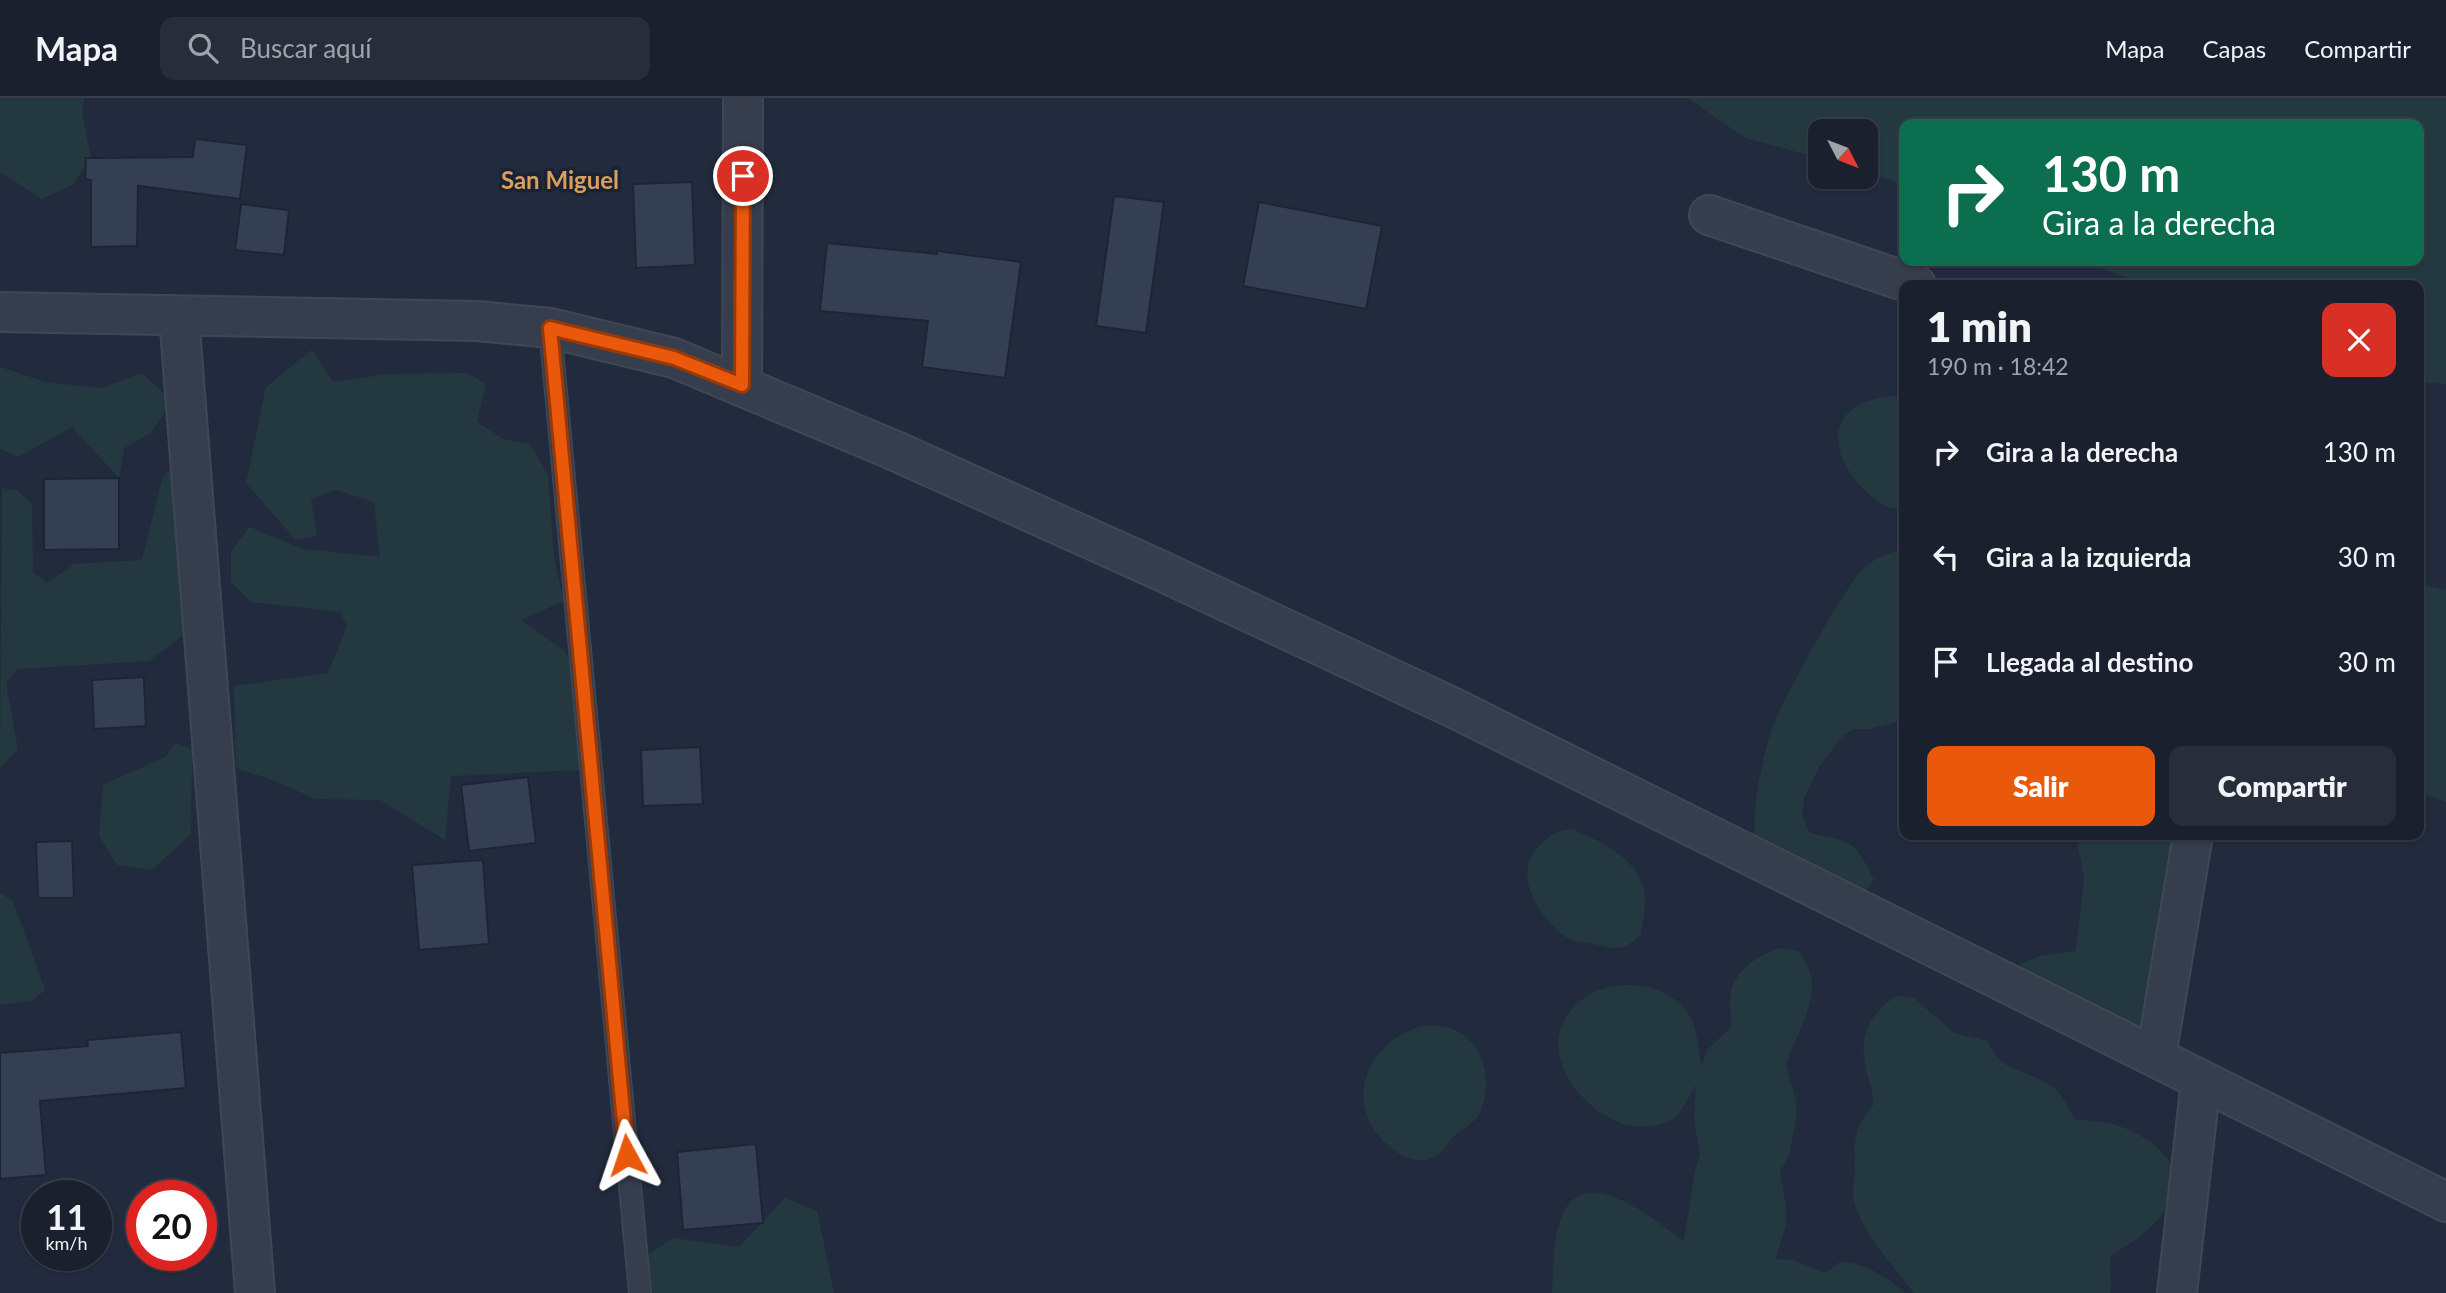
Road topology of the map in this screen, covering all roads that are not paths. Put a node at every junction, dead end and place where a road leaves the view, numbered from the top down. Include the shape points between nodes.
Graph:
1 (743, 98) edge
2 (1709, 215) dead end
3 (1901, 280) edge
4 (0, 312) edge
5 (179, 316) junction
6 (550, 328) junction
7 (742, 385) junction
8 (2192, 840) edge
9 (2156, 1057) junction
10 (2201, 1081) junction
11 (2446, 1202) edge
12 (254, 1293) edge
13 (640, 1293) edge
14 (2177, 1293) edge

1 - 7 street
2 - 3 street
4 - 5 street
5 - 6 street via 477,321
5 - 12 street
6 - 7 street via 674,358
6 - 13 lane
7 - 9 street via 1143,563 1454,708
8 - 9 street
9 - 10 street
10 - 11 street
10 - 14 street

